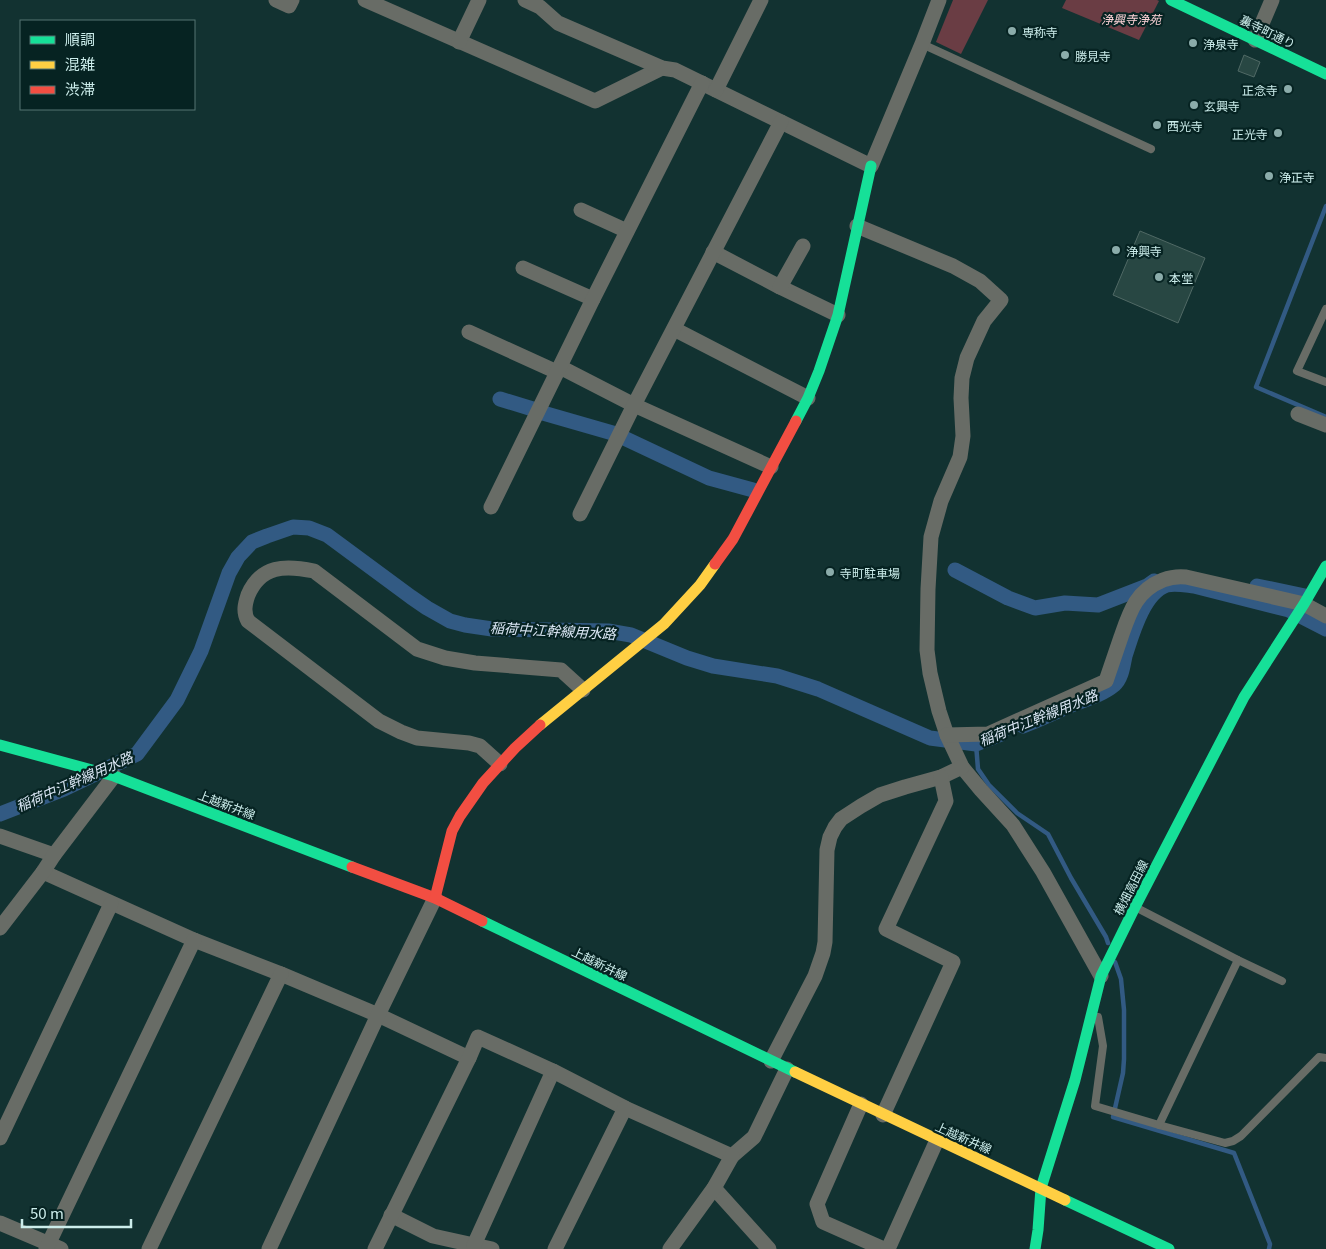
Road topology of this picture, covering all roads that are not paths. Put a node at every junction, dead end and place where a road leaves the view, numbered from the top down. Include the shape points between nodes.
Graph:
1 (276, 0) edge
2 (292, 0) edge
3 (365, 0) edge
4 (479, 0) edge
5 (525, 0) edge
6 (761, 0) edge
7 (939, 0) edge
8 (1171, 0) edge
9 (1272, 0) edge
10 (1255, 40) junction
11 (459, 42) junction
12 (922, 44) junction
13 (662, 68) junction
14 (1326, 74) edge
15 (709, 86) junction
16 (781, 122) junction
17 (1151, 149) dead end
18 (871, 166) junction
19 (580, 210) dead end
20 (857, 226) junction
21 (627, 231) junction
22 (803, 246) dead end
23 (713, 252) junction
24 (523, 268) dead end
25 (780, 288) junction
26 (593, 299) junction
27 (1326, 309) edge
28 (838, 315) junction
29 (674, 329) junction
30 (469, 332) dead end
31 (559, 369) junction
32 (1326, 382) edge
33 (808, 398) junction
34 (634, 405) junction
35 (1298, 414) dead end
36 (1326, 425) edge
37 (771, 467) junction
38 (491, 507) dead end
39 (580, 514) dead end
40 (1326, 566) edge
41 (1304, 604) junction
42 (1326, 616) edge
43 (583, 690) junction
44 (947, 735) junction
45 (0, 745) edge
46 (500, 764) junction
47 (962, 767) junction
48 (114, 776) junction
49 (941, 776) junction
50 (0, 836) edge
51 (54, 855) junction
52 (43, 872) junction
53 (434, 898) junction
54 (112, 904) junction
55 (1135, 907) junction
56 (0, 928) edge
57 (194, 940) junction
58 (1238, 960) junction
59 (281, 974) junction
60 (1101, 976) junction
61 (1282, 981) dead end
62 (1095, 1003) junction
63 (378, 1015) junction
64 (469, 1058) junction
65 (1326, 1058) edge
66 (771, 1061) junction
67 (787, 1069) junction
68 (553, 1071) junction
69 (861, 1104) junction
70 (625, 1108) junction
71 (883, 1115) junction
72 (1159, 1125) junction
73 (0, 1138) edge
74 (938, 1140) junction
75 (732, 1156) junction
76 (714, 1188) junction
77 (1041, 1188) junction
78 (391, 1215) junction
79 (0, 1223) edge
80 (474, 1245) junction
81 (52, 1247) edge
82 (150, 1249) edge
83 (270, 1249) edge
84 (375, 1249) edge
85 (492, 1249) edge
86 (555, 1249) edge
87 (670, 1249) edge
88 (769, 1249) edge
89 (884, 1249) edge
90 (888, 1249) edge
91 (1035, 1249) edge
92 (1169, 1249) edge

1 - 2 street via 289,6
3 - 11 street
4 - 11 street
5 - 13 street via 540,7 558,23
6 - 15 street
7 - 12 street
8 - 10 main road, 裏寺町通り
9 - 10 street
10 - 14 main road, 裏寺町通り
11 - 13 street via 595,101
12 - 17 lane
12 - 18 street
13 - 15 street via 675,70
15 - 16 street
15 - 21 street
16 - 18 street
16 - 23 street
18 - 20 main road
19 - 21 street
20 - 28 main road
20 - 44 street via 980,280 1002,300 984,321 967,358 962,378 960,457 940,501 931,537 927,650
21 - 26 street
22 - 25 street
23 - 25 street
23 - 29 street
24 - 26 street
25 - 28 street
26 - 31 street
27 - 32 lane via 1297,371
28 - 33 main road
29 - 33 street
29 - 34 street
30 - 31 street
31 - 34 street
31 - 38 street
33 - 37 main road
34 - 37 street
34 - 39 street
35 - 36 street
37 - 43 main road via 733,539 700,586 664,624
40 - 41 main road, 横畑高田線
41 - 42 street
41 - 44 street via 1186,577 1169,578 1151,586 1137,599 1129,613 1106,681 988,734
41 - 55 main road, 横畑高田線 via 1244,697
43 - 46 main road via 535,729
43 - 46 street via 561,670 475,663 417,649 314,572 301,568 272,570 260,576 251,588 244,608 248,621 379,721 417,738 480,746
44 - 47 street
45 - 48 main road, 上越新井線
46 - 53 main road via 471,798 452,831
47 - 49 street
47 - 60 street via 1013,825
48 - 51 street
48 - 53 main road, 上越新井線
49 - 66 street via 880,795 850,813 835,827 828,850 823,953 812,982
49 - 71 street via 946,800 886,930 953,962
50 - 51 street
51 - 52 street
52 - 54 street
52 - 56 street
53 - 63 street
53 - 66 main road, 上越新井線
54 - 57 street
54 - 73 street
55 - 58 lane
55 - 60 main road, 横畑高田線
57 - 59 street
57 - 81 street
58 - 61 lane
58 - 72 lane
59 - 63 street
59 - 82 street
60 - 62 main road, 横畑高田線
62 - 72 lane via 1102,1046 1095,1106
62 - 77 main road, 横畑高田線 via 1076,1080
63 - 64 street
63 - 83 street
64 - 68 street via 478,1037
64 - 78 street
65 - 72 lane via 1319,1057 1233,1141 1226,1143
66 - 67 main road, 上越新井線
67 - 69 main road, 上越新井線
67 - 75 street via 754,1137
68 - 70 street
68 - 80 street
69 - 71 main road, 上越新井線
69 - 89 street via 817,1204 822,1222
70 - 75 street
70 - 86 street
71 - 74 main road, 上越新井線
74 - 77 main road, 上越新井線
74 - 90 street
75 - 76 street
76 - 87 street
76 - 88 street
77 - 91 main road, 横畑高田線
77 - 92 main road, 上越新井線
78 - 80 street via 433,1236
78 - 84 street
79 - 81 street
80 - 85 street

